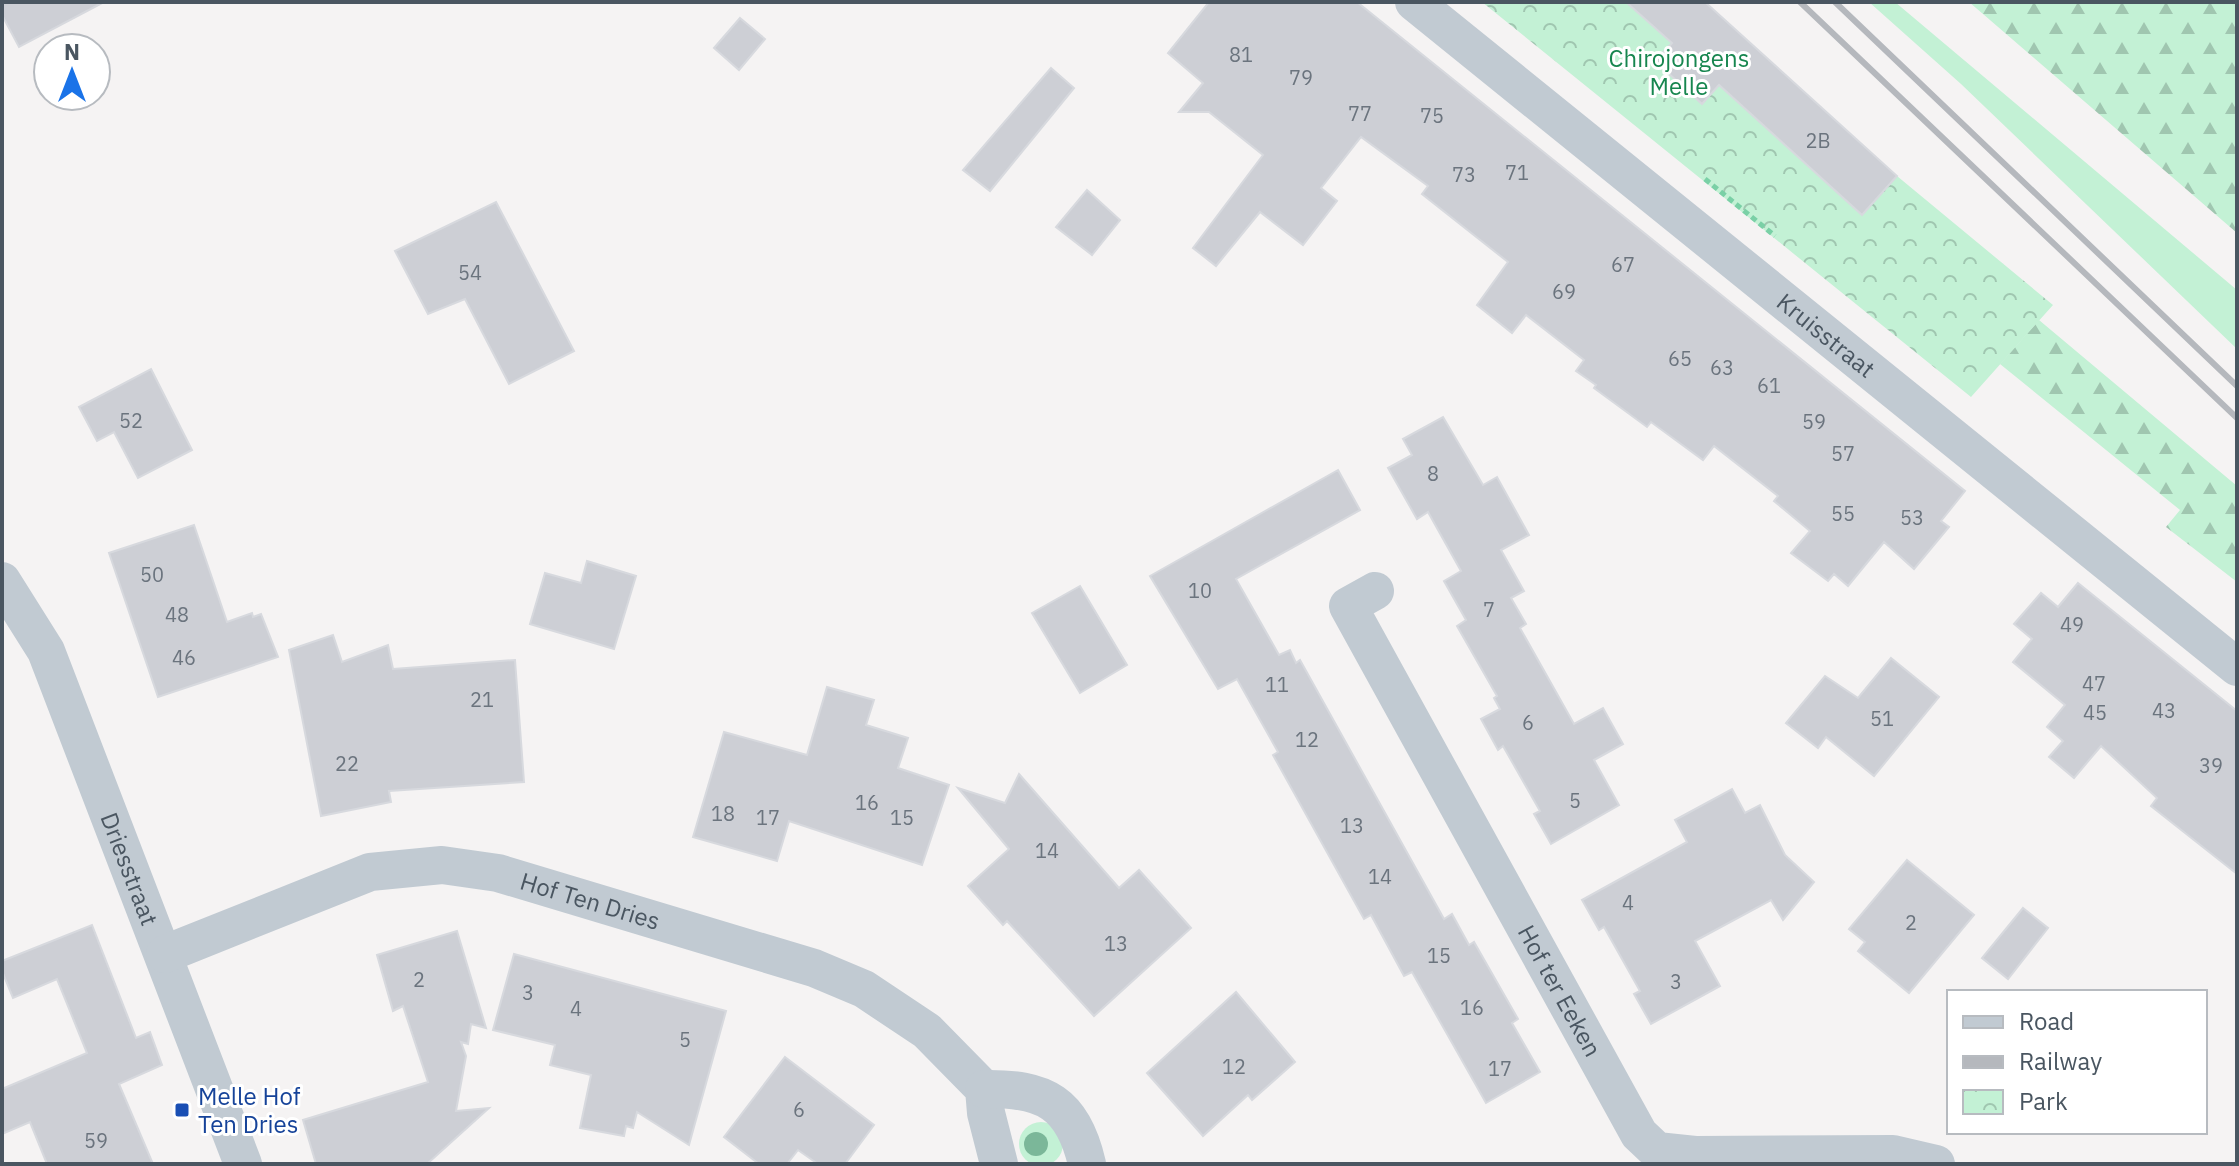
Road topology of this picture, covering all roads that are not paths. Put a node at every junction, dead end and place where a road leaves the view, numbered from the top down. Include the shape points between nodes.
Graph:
1 (1414, 2) edge
2 (2, 581) edge
3 (1375, 591) dead end
4 (2237, 667) edge
5 (165, 954) junction
6 (984, 1089) junction
7 (243, 1164) edge
8 (999, 1164) edge
9 (1087, 1164) edge
10 (1936, 1164) edge

1 - 4 street, Kruisstraat
2 - 5 street, Driesstraat via 46,651
3 - 10 street, Hof ter Eeken via 1348,606 1639,1134 1657,1151 1695,1155 1893,1154
5 - 6 street, Hof Ten Dries via 370,872 442,865 498,873 814,968 864,989 927,1031
5 - 7 street, Driesstraat
6 - 8 street
6 - 9 street via 1018,1088 1045,1097 1069,1115 1083,1141

